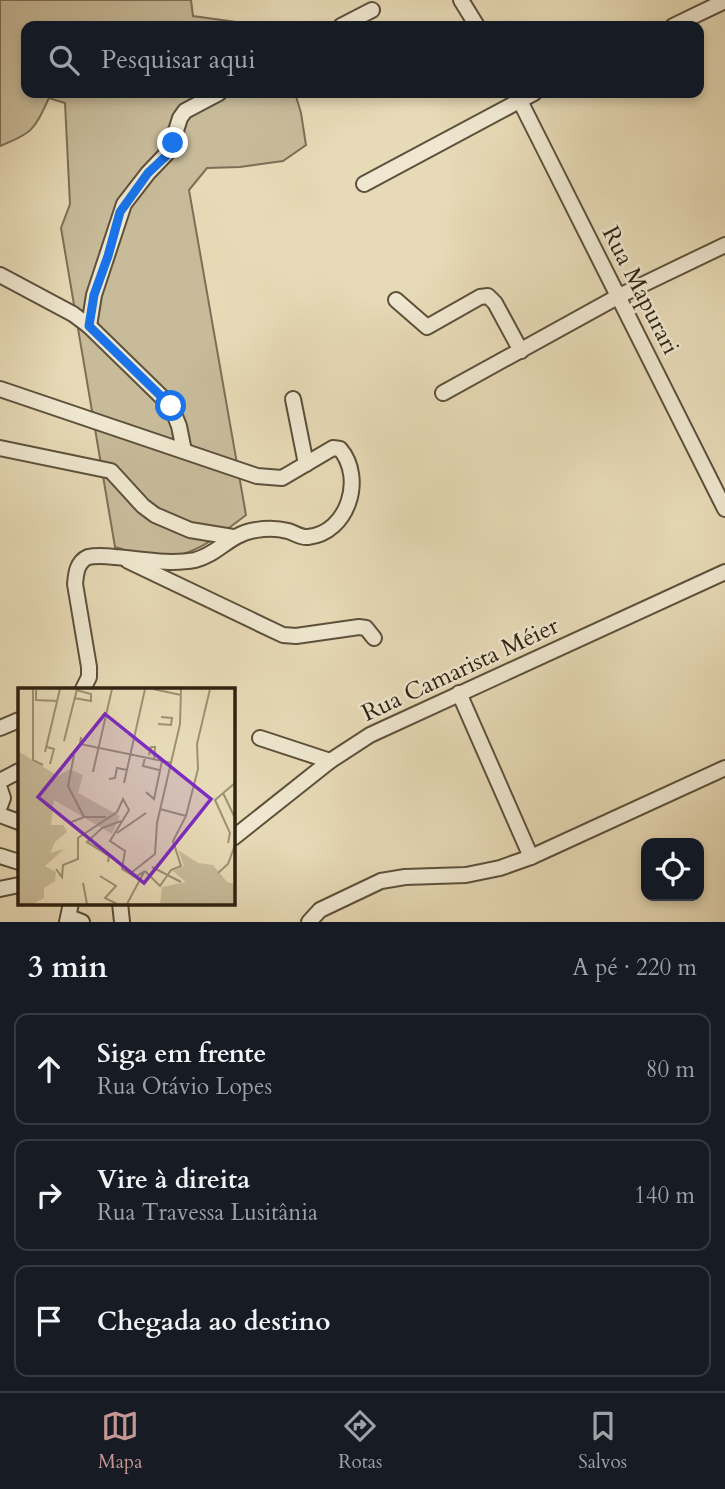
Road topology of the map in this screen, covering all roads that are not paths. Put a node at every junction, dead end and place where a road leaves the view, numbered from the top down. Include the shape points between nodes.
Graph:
1 (461, 0) edge
2 (725, 1) edge
3 (372, 10) dead end
4 (351, 21) edge
5 (474, 21) edge
6 (683, 21) edge
7 (206, 98) edge
8 (514, 98) edge
9 (519, 98) edge
10 (364, 184) dead end
11 (725, 245) edge
12 (0, 275) edge
13 (618, 296) junction
14 (396, 300) dead end
15 (89, 326) junction
16 (521, 351) junction
17 (0, 389) edge
18 (443, 393) dead end
19 (293, 399) dead end
20 (0, 449) edge
21 (184, 451) junction
22 (306, 464) junction
23 (725, 509) edge
24 (233, 537) junction
25 (120, 558) junction
26 (725, 572) edge
27 (374, 638) dead end
28 (84, 688) edge
29 (459, 693) junction
30 (18, 720) edge
31 (0, 728) edge
32 (260, 738) dead end
33 (330, 761) junction
34 (725, 768) edge
35 (18, 772) edge
36 (0, 781) edge
37 (0, 789) edge
38 (0, 806) edge
39 (0, 815) edge
40 (18, 822) edge
41 (234, 837) edge
42 (0, 856) edge
43 (531, 857) junction
44 (18, 862) edge
45 (18, 885) edge
46 (0, 888) edge
47 (120, 904) edge
48 (122, 922) edge
49 (309, 922) edge

1 - 5 street
2 - 6 street
3 - 4 street
7 - 15 street via 185,111 170,150 124,204 94,295
8 - 10 street
9 - 13 street, Rua Mapurari
11 - 13 street
12 - 15 street
13 - 16 street
13 - 23 street, Rua Mapurari
14 - 16 street via 427,327 488,296
15 - 21 street via 171,406
16 - 18 street
17 - 21 street
19 - 22 street
20 - 24 street via 111,471 155,515 190,530
21 - 22 street via 271,478 282,478
22 - 24 street via 332,448 347,457 351,495 337,522 310,537 276,528
24 - 25 street via 195,560
25 - 27 street via 283,635 359,627
25 - 28 street via 87,558 78,566 89,667
26 - 29 street, Rua Camarista Méier
29 - 33 street, Rua Camarista Méier via 370,735
29 - 43 street
30 - 31 street
32 - 33 street
33 - 41 street, Rua Camarista Méier
34 - 43 street
35 - 36 street
37 - 38 street
39 - 40 street
42 - 44 street
43 - 49 street via 466,875 381,881 330,904
45 - 46 street
47 - 48 street

